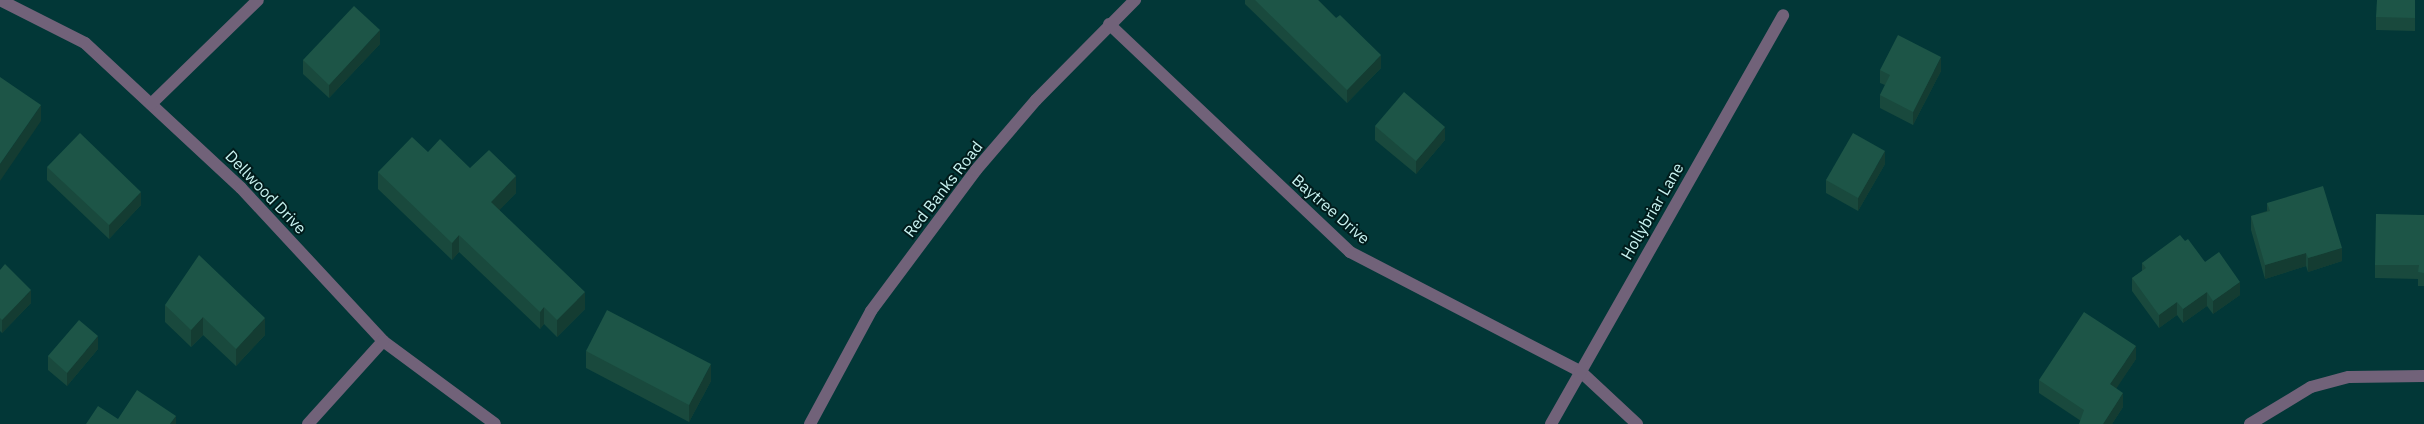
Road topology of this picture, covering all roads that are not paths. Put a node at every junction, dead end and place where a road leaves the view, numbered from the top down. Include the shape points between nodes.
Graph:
1 (0, 0) edge
2 (258, 0) edge
3 (1136, 0) edge
4 (1783, 15) dead end
5 (1109, 24) junction
6 (151, 104) junction
7 (383, 341) junction
8 (1580, 370) junction
9 (2424, 376) edge
10 (308, 424) edge
11 (495, 424) edge
12 (810, 424) edge
13 (1551, 424) edge
14 (1637, 424) edge
15 (2250, 424) edge

1 - 6 street, Dellwood Drive via 85,43
2 - 6 street
3 - 5 street, Red Banks Road
4 - 8 street, Hollybriar Lane
5 - 8 street, Baytree Drive via 1350,252
5 - 12 street, Red Banks Road via 1036,100 976,170 871,311
6 - 7 street, Dellwood Drive via 241,188
7 - 10 street
7 - 11 street, Dellwood Drive
8 - 13 street, Hollybriar Lane
8 - 14 street, Baytree Drive
9 - 15 street via 2349,377 2311,387

